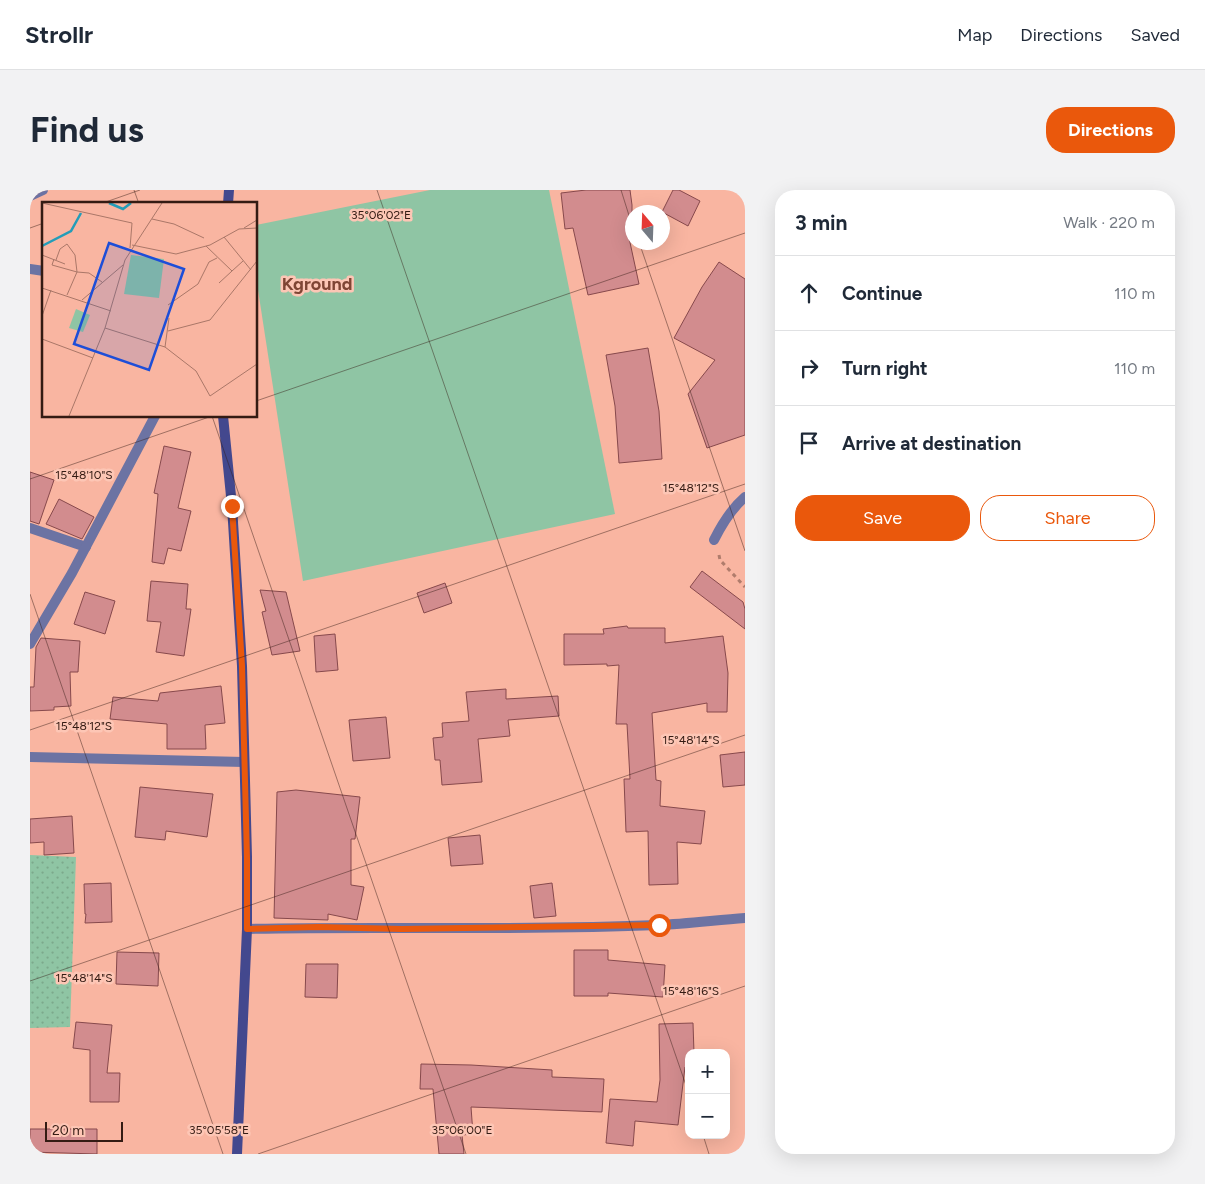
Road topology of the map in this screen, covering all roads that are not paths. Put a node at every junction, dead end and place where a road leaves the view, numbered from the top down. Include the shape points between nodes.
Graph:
1 (42, 190) edge
2 (30, 196) edge
3 (154, 418) edge
4 (223, 418) edge
5 (745, 498) edge
6 (30, 528) edge
7 (714, 540) road end
8 (86, 546) junction
9 (30, 644) edge
10 (30, 756) edge
11 (244, 762) junction
12 (745, 918) edge
13 (247, 929) junction
14 (237, 1154) edge

1 - 2 street
3 - 8 street
4 - 11 street via 242,657
5 - 7 street via 723,522
6 - 8 street
8 - 9 street
10 - 11 street
11 - 13 street
12 - 13 street via 659,925
13 - 14 street

